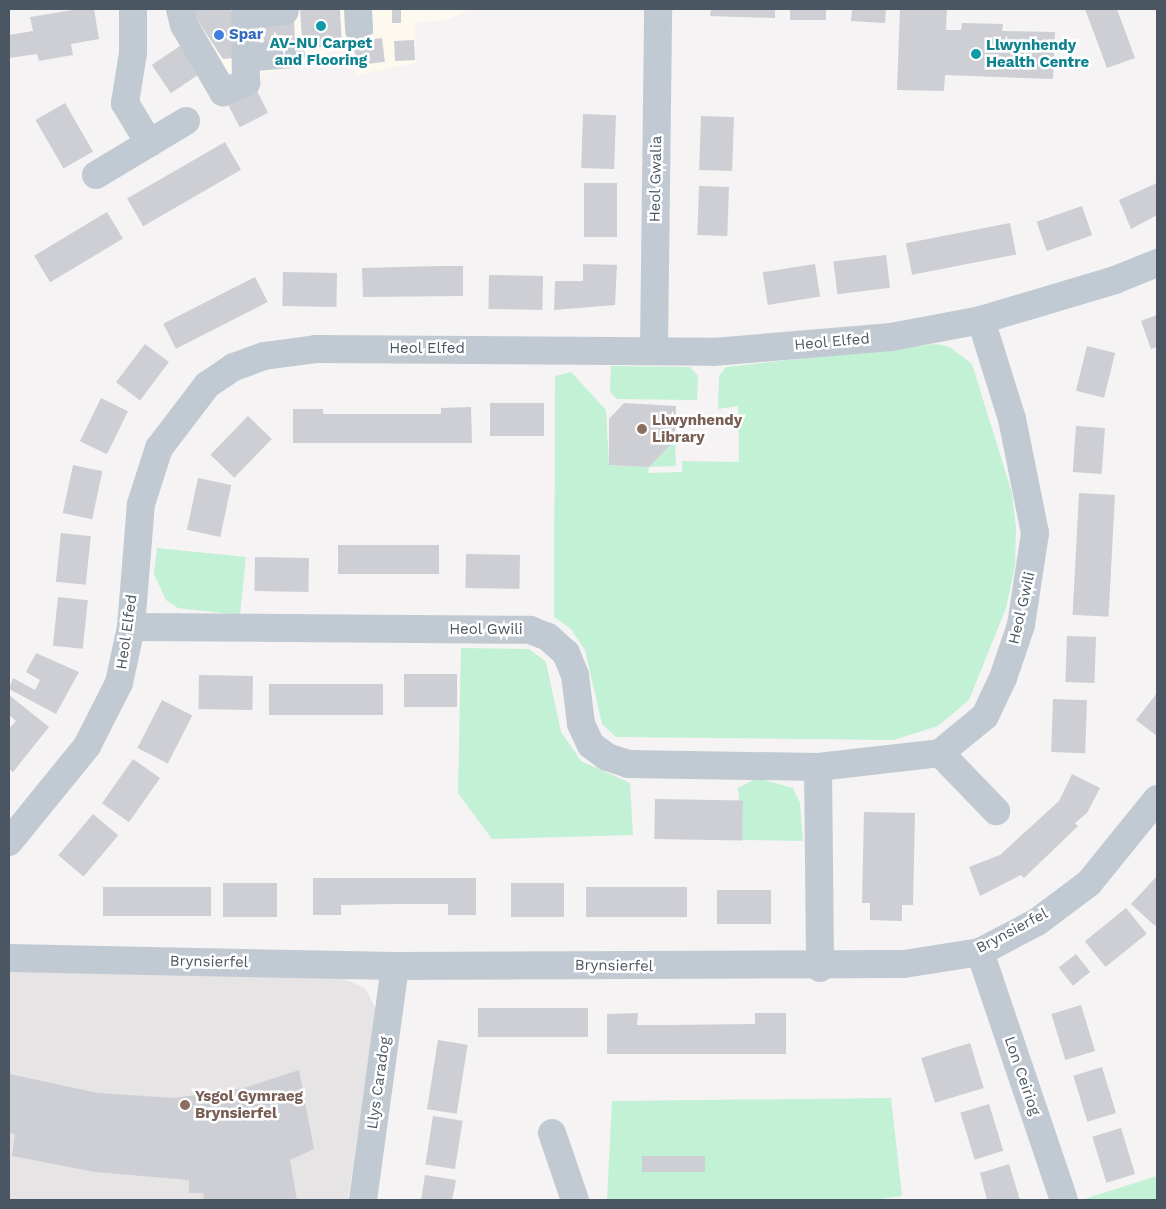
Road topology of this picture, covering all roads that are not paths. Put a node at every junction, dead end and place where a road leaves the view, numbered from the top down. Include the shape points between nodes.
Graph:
1 (133, 9) edge
2 (180, 9) edge
3 (658, 9) edge
4 (285, 11) dead end
5 (291, 54) dead end
6 (246, 58) junction
7 (186, 121) dead end
8 (149, 143) junction
9 (96, 175) dead end
10 (1157, 263) edge
11 (981, 320) junction
12 (654, 349) junction
13 (131, 627) junction
14 (940, 753) junction
15 (818, 767) junction
16 (1157, 798) edge
17 (996, 811) dead end
18 (9, 842) edge
19 (980, 952) junction
20 (9, 958) edge
21 (395, 966) junction
22 (820, 968) junction
23 (552, 1133) dead end
24 (363, 1200) edge
25 (575, 1200) edge
26 (1064, 1200) edge

1 - 8 street via 133,53 125,103
2 - 6 street via 184,25 223,92 246,82
3 - 12 street, Heol Gwalia
4 - 6 street via 245,15
5 - 6 street
7 - 8 street
8 - 9 street
10 - 11 street, Heol Elfed
11 - 12 street, Heol Elfed via 891,337 713,352
11 - 14 street, Heol Gwili via 1012,419 1035,533 1021,625 1003,678 985,716
12 - 13 street, Heol Elfed via 316,349 264,356 234,367 207,385 159,448 141,504
13 - 15 street, Heol Gwili via 530,630 548,637 566,653 574,675 581,724 591,745 607,757 637,764
13 - 18 street, Heol Elfed via 119,683 87,746
14 - 15 street, Heol Gwili
14 - 17 street
15 - 22 street
16 - 19 street, Brynsierfel via 1089,883 1036,922
19 - 22 street, Brynsierfel via 904,964
19 - 26 street, Lon Ceiriog
20 - 21 street, Brynsierfel
21 - 22 street, Brynsierfel
21 - 24 street, Llys Caradog
23 - 25 street

